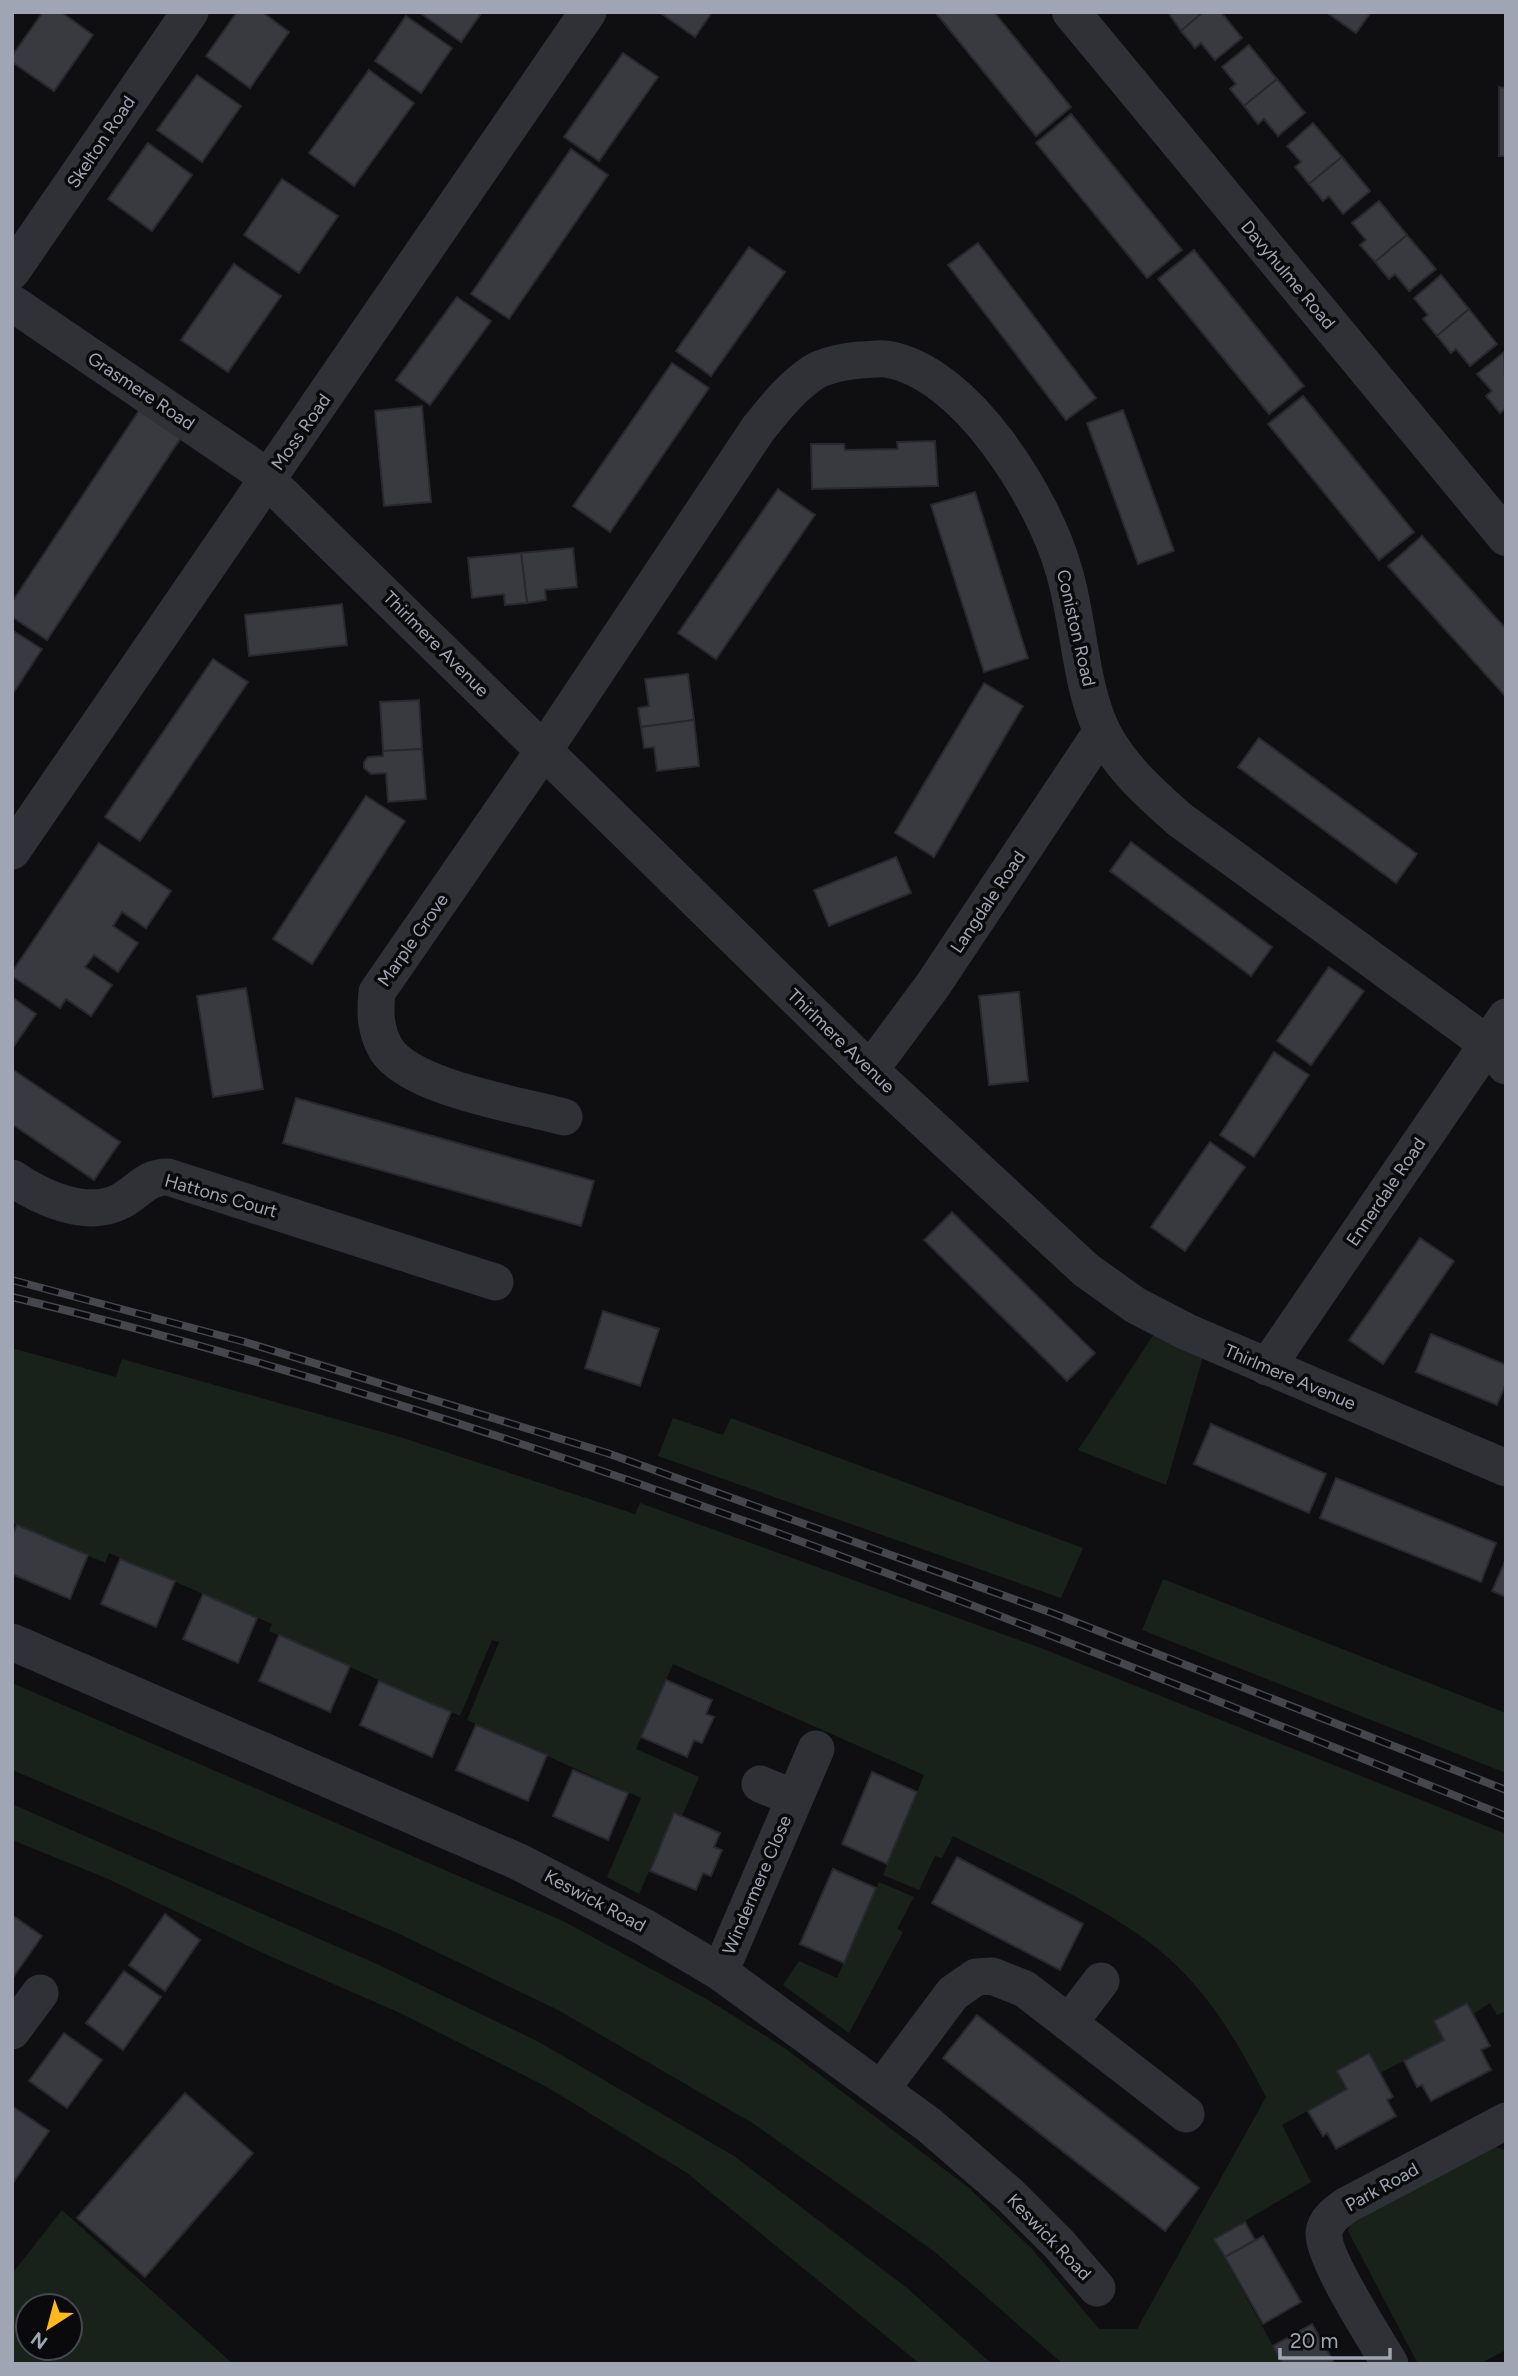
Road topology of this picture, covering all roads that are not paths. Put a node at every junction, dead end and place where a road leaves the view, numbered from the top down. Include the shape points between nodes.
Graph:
1 (190, 12) edge
2 (588, 12) edge
3 (1071, 12) edge
4 (12, 271) edge
5 (12, 303) edge
6 (267, 481) junction
7 (1506, 537) edge
8 (1102, 731) junction
9 (544, 750) junction
10 (12, 851) edge
11 (1499, 1042) edge
12 (870, 1070) junction
13 (564, 1117) dead end
14 (12, 1178) edge
15 (495, 1282) dead end
16 (1267, 1367) junction
17 (1506, 1468) edge
18 (12, 1643) edge
19 (816, 1749) dead end
20 (760, 1784) dead end
21 (794, 1798) junction
22 (720, 1972) junction
23 (1101, 1981) dead end
24 (40, 1993) dead end
25 (1069, 2023) junction
26 (12, 2031) edge
27 (882, 2088) junction
28 (1186, 2114) dead end
29 (1506, 2121) edge
30 (1097, 2288) dead end
31 (1390, 2364) edge

1 - 4 street, Skelton Road
2 - 6 street, Moss Road
3 - 7 street, Davyhulme Road
5 - 6 street, Grasmere Road via 256,469
6 - 9 street, Thirlmere Avenue
6 - 10 street, Moss Road
8 - 9 street, Coniston Road via 1064,569 1030,492 989,430 955,393 921,371 886,359 849,361 816,371 787,394 758,429
8 - 11 street, Coniston Road via 1139,784 1179,819
8 - 12 street, Langdale Road via 933,985
9 - 12 street, Thirlmere Avenue
9 - 13 street, Marple Grove via 377,992 375,1017 387,1051 415,1074 442,1086
11 - 16 street, Ennerdale Road
12 - 16 street, Thirlmere Avenue via 1086,1270 1135,1305
14 - 15 street, Hattons Court via 51,1199 98,1208 118,1202 155,1177 168,1177 392,1265
16 - 17 street, Thirlmere Avenue
18 - 22 street, Keswick Road via 519,1861
19 - 21 street, Windermere Close
20 - 21 street, Windermere Close
21 - 22 street, Windermere Close
22 - 27 street, Keswick Road
23 - 25 street
24 - 26 street
25 - 27 street via 1009,1980 976,1977 953,1993
25 - 28 street
27 - 30 street, Keswick Road via 1011,2196
29 - 31 street, Park Road via 1347,2205 1327,2222 1328,2253

